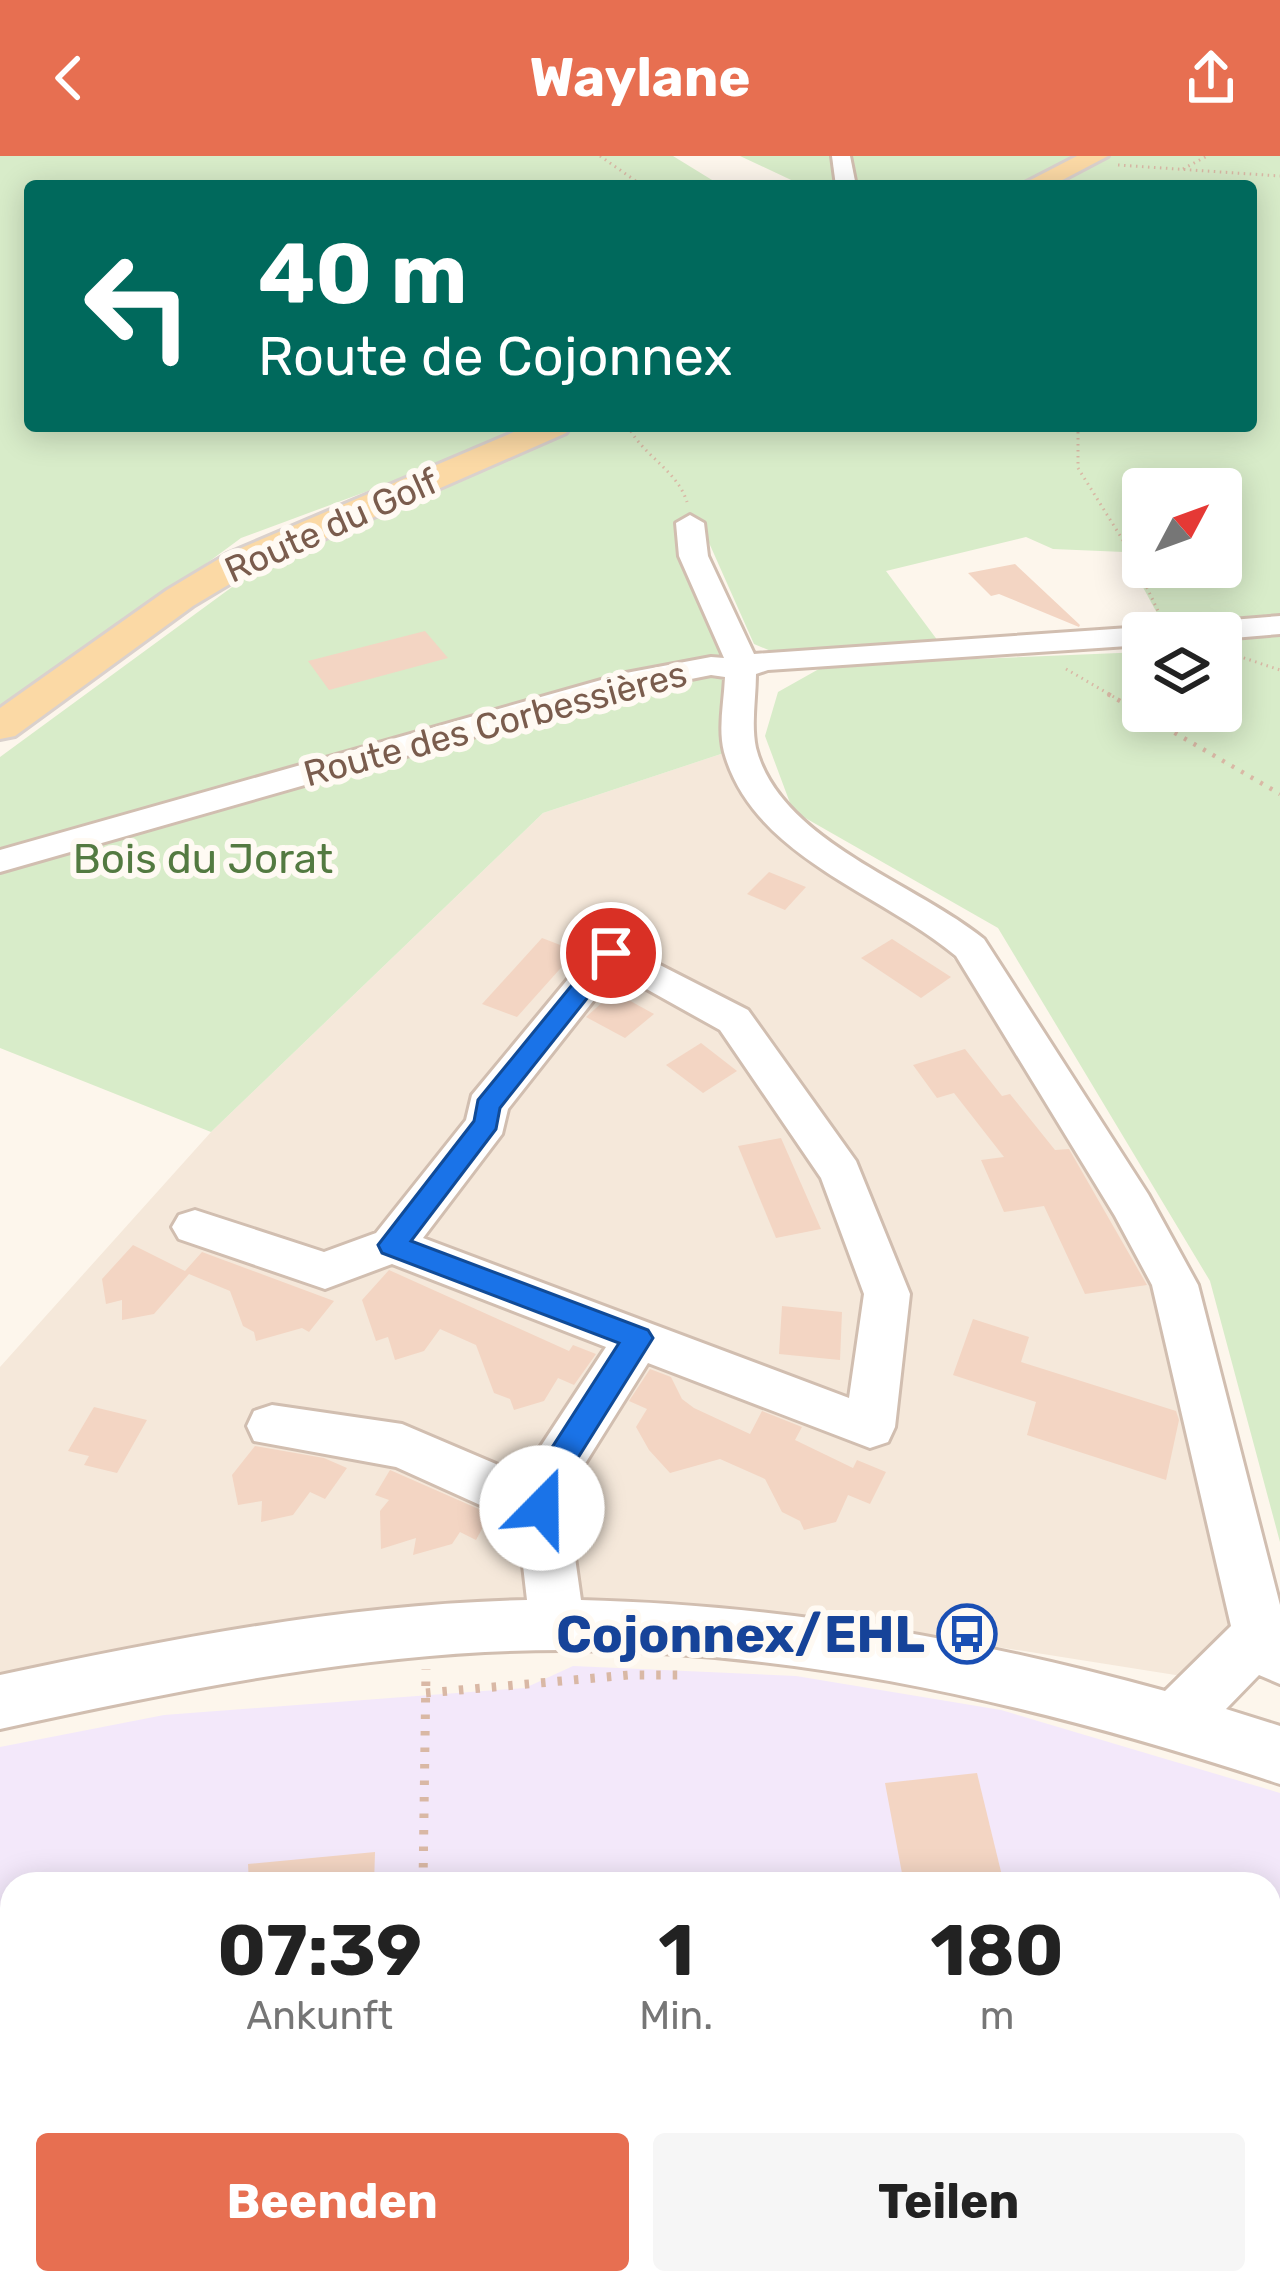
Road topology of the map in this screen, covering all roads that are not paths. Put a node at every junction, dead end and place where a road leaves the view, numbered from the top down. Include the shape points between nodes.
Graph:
1 (1090, 159) edge
2 (1044, 180) edge
3 (541, 432) edge
4 (690, 523) road end
5 (1280, 625) edge
6 (1242, 626) edge
7 (1122, 631) edge
8 (739, 670) junction
9 (0, 727) edge
10 (0, 860) edge
11 (195, 1227) dead end
12 (392, 1245) junction
13 (638, 1338) junction
14 (272, 1426) dead end
15 (542, 1508) junction
16 (557, 1625) junction
17 (1271, 1646) edge
18 (0, 1702) edge
19 (1175, 1721) junction
20 (1280, 1755) edge

1 - 2 main road
3 - 9 main road, Route du Golf via 240,562
4 - 8 street via 688,545 738,651
5 - 6 street, Route des Corbessières
7 - 8 street, Route des Corbessières via 763,661
8 - 10 street, Route des Corbessières via 711,666 637,680
8 - 17 street via 740,747 762,792 822,854 970,948 1132,1206 1175,1285
11 - 12 street via 326,1271
12 - 13 street
12 - 13 street via 487,1123 488,1106 611,953 734,1020 841,1173 887,1294 870,1427
13 - 15 street via 540,1491
14 - 15 street via 402,1446
15 - 16 street
16 - 18 street via 225,1655
16 - 19 street via 889,1652
17 - 19 street
19 - 20 street

